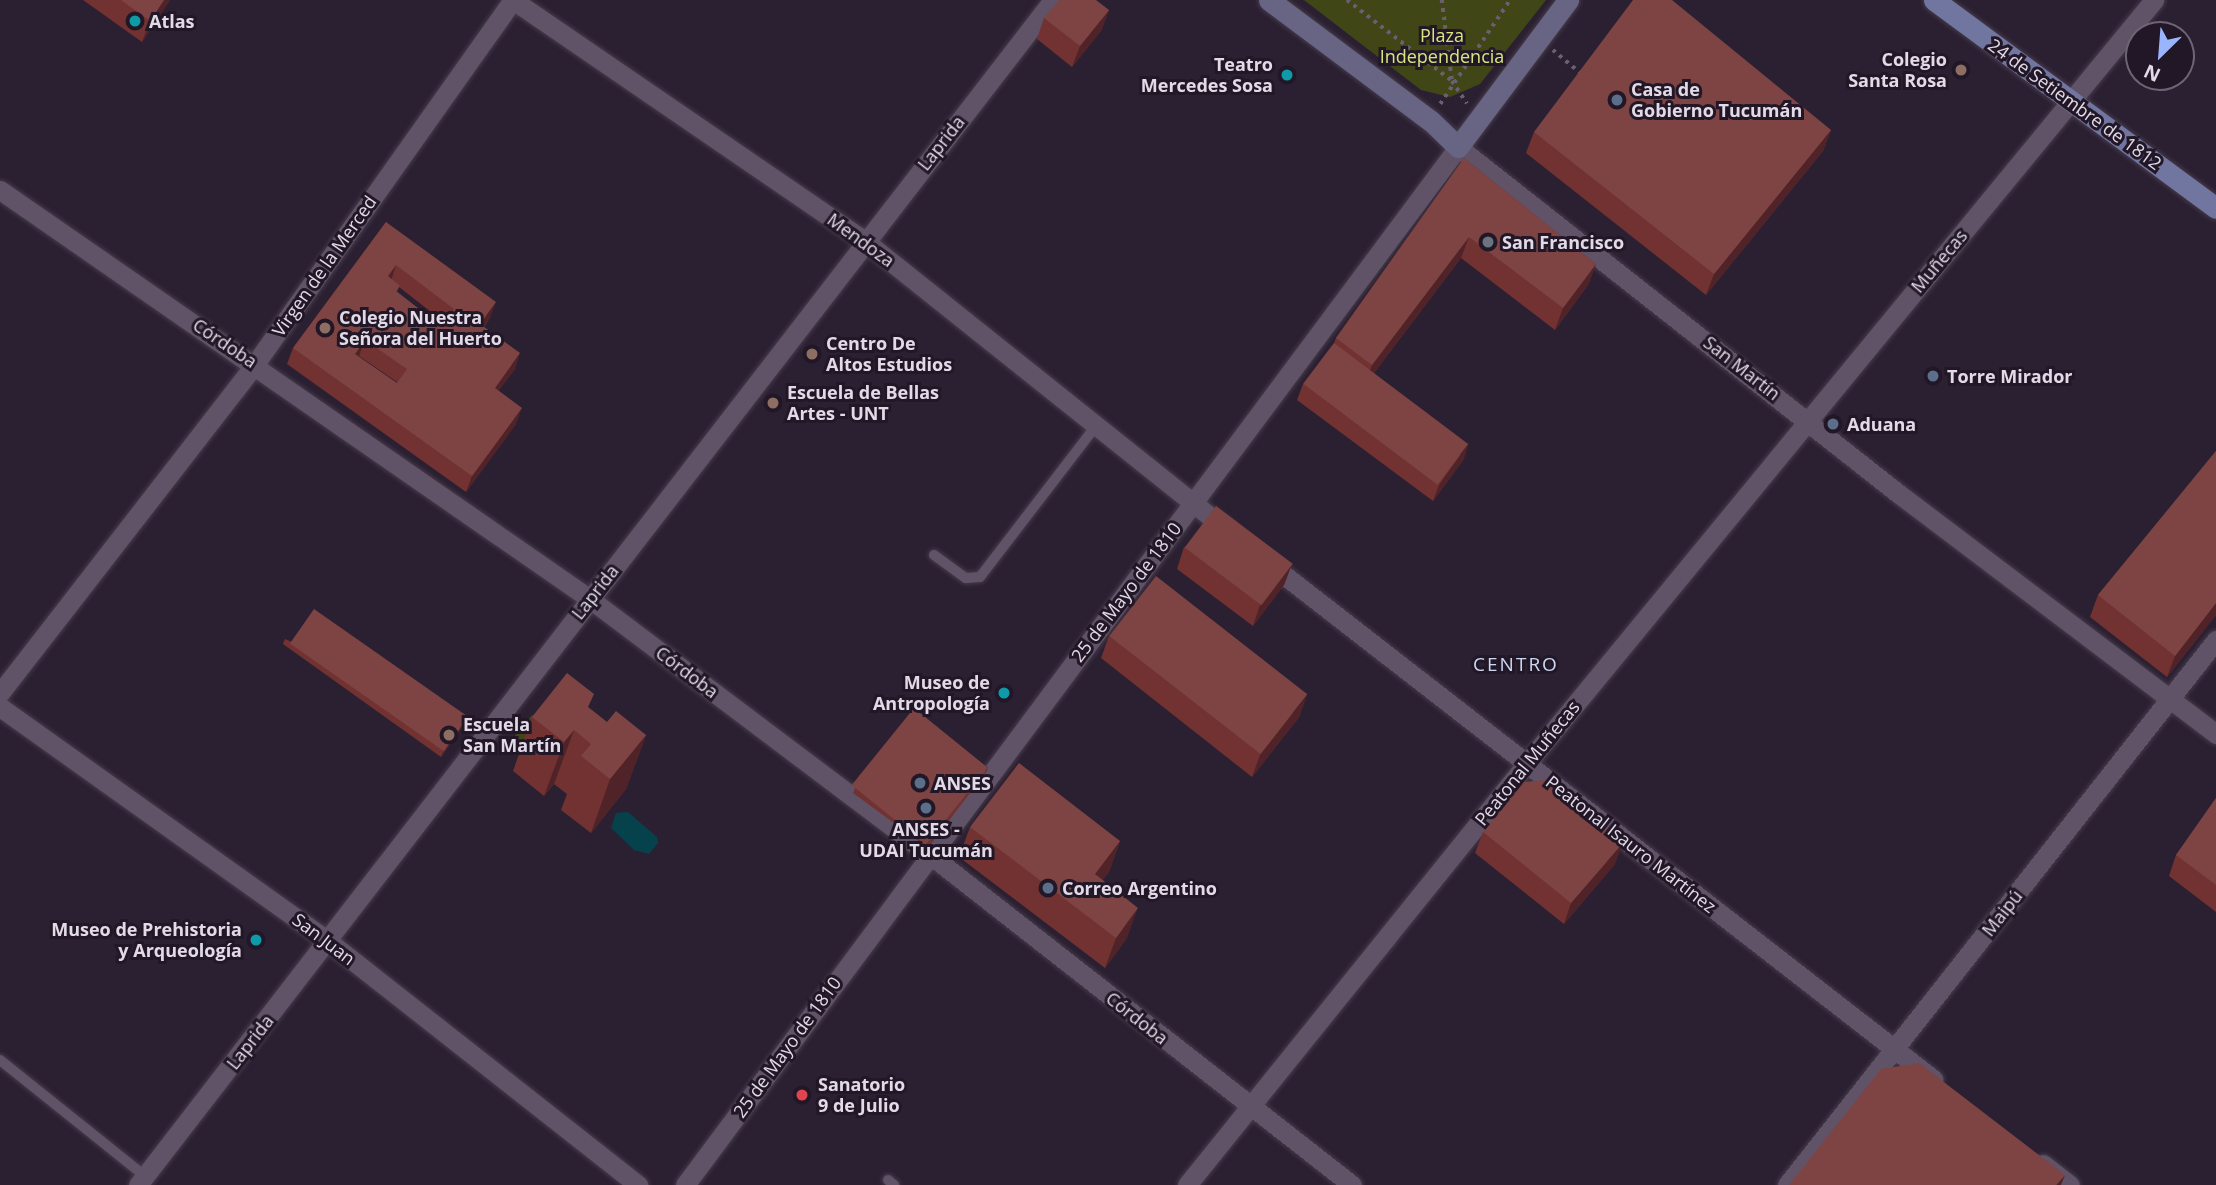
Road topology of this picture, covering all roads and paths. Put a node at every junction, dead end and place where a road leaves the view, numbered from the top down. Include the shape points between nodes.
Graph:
1 (513, 0) edge
2 (1053, 0) edge
3 (1269, 0) edge
4 (1347, 0) edge
5 (1442, 0) edge
6 (1510, 0) edge
7 (1568, 0) edge
8 (1934, 0) edge
9 (2154, 0) edge
10 (1538, 38) junction
11 (1583, 75) edge
12 (1452, 81) junction
13 (2071, 102) junction
14 (1477, 120) junction
15 (1431, 121) junction
16 (1458, 147) junction
17 (0, 190) edge
18 (2216, 208) edge
19 (865, 241) junction
20 (255, 364) junction
21 (1808, 420) junction
22 (1096, 426) junction
23 (1192, 503) junction
24 (934, 555) dead end
25 (590, 599) junction
26 (2216, 640) edge
27 (0, 693) edge
28 (2171, 699) junction
29 (0, 707) edge
30 (2216, 734) edge
31 (1527, 763) junction
32 (929, 854) junction
33 (328, 941) junction
34 (1894, 1049) junction
35 (0, 1059) edge
36 (1947, 1090) edge
37 (1250, 1108) junction
38 (2022, 1148) edge
39 (142, 1180) edge
40 (638, 1185) edge
41 (685, 1185) edge
42 (1187, 1185) edge
43 (1352, 1185) edge
44 (1787, 1185) edge
45 (2070, 1185) edge

1 - 19 street, Mendoza
1 - 20 street, Virgen de la Merced
2 - 19 street, Laprida
3 - 15 main road, San Martín
4 - 12 path
5 - 12 path
6 - 12 path
7 - 10 main road, 25 de Mayo de 1810
8 - 13 main road, 24 de Setiembre de 1812
9 - 13 street, Muñecas
10 - 11 path
10 - 14 main road, 25 de Mayo de 1810
12 - 14 path
12 - 15 path
13 - 18 main road, 24 de Setiembre de 1812
13 - 21 street, Muñecas
14 - 16 main road, 25 de Mayo de 1810
15 - 16 main road, San Martín
16 - 21 street, San Martín
16 - 23 street, 25 de Mayo de 1810
17 - 20 street, Córdoba
19 - 22 street, Mendoza
19 - 25 street, Laprida
20 - 25 street, Córdoba
20 - 27 street, Virgen de la Merced
21 - 28 street, San Martín
21 - 31 street, Peatonal Muñecas
22 - 23 street, Mendoza
22 - 24 lane via 980,576 965,578
23 - 31 street, Peatonal Isauro Martínez
23 - 32 street, 25 de Mayo de 1810
25 - 32 street, Córdoba
25 - 33 street, Laprida
26 - 28 street, Maipú
28 - 30 street, San Martín
28 - 34 street, Maipú
29 - 33 street, San Juan
31 - 34 street, Peatonal Isauro Martínez
31 - 37 street, Peatonal Muñecas
32 - 37 street, Córdoba
32 - 41 street, 25 de Mayo de 1810
33 - 39 street, Laprida
33 - 40 street, San Juan
34 - 36 street, Peatonal Isauro Martínez
34 - 44 street, Maipú
35 - 39 lane
37 - 42 street, Peatonal Muñecas
37 - 43 street, Córdoba
38 - 45 street

